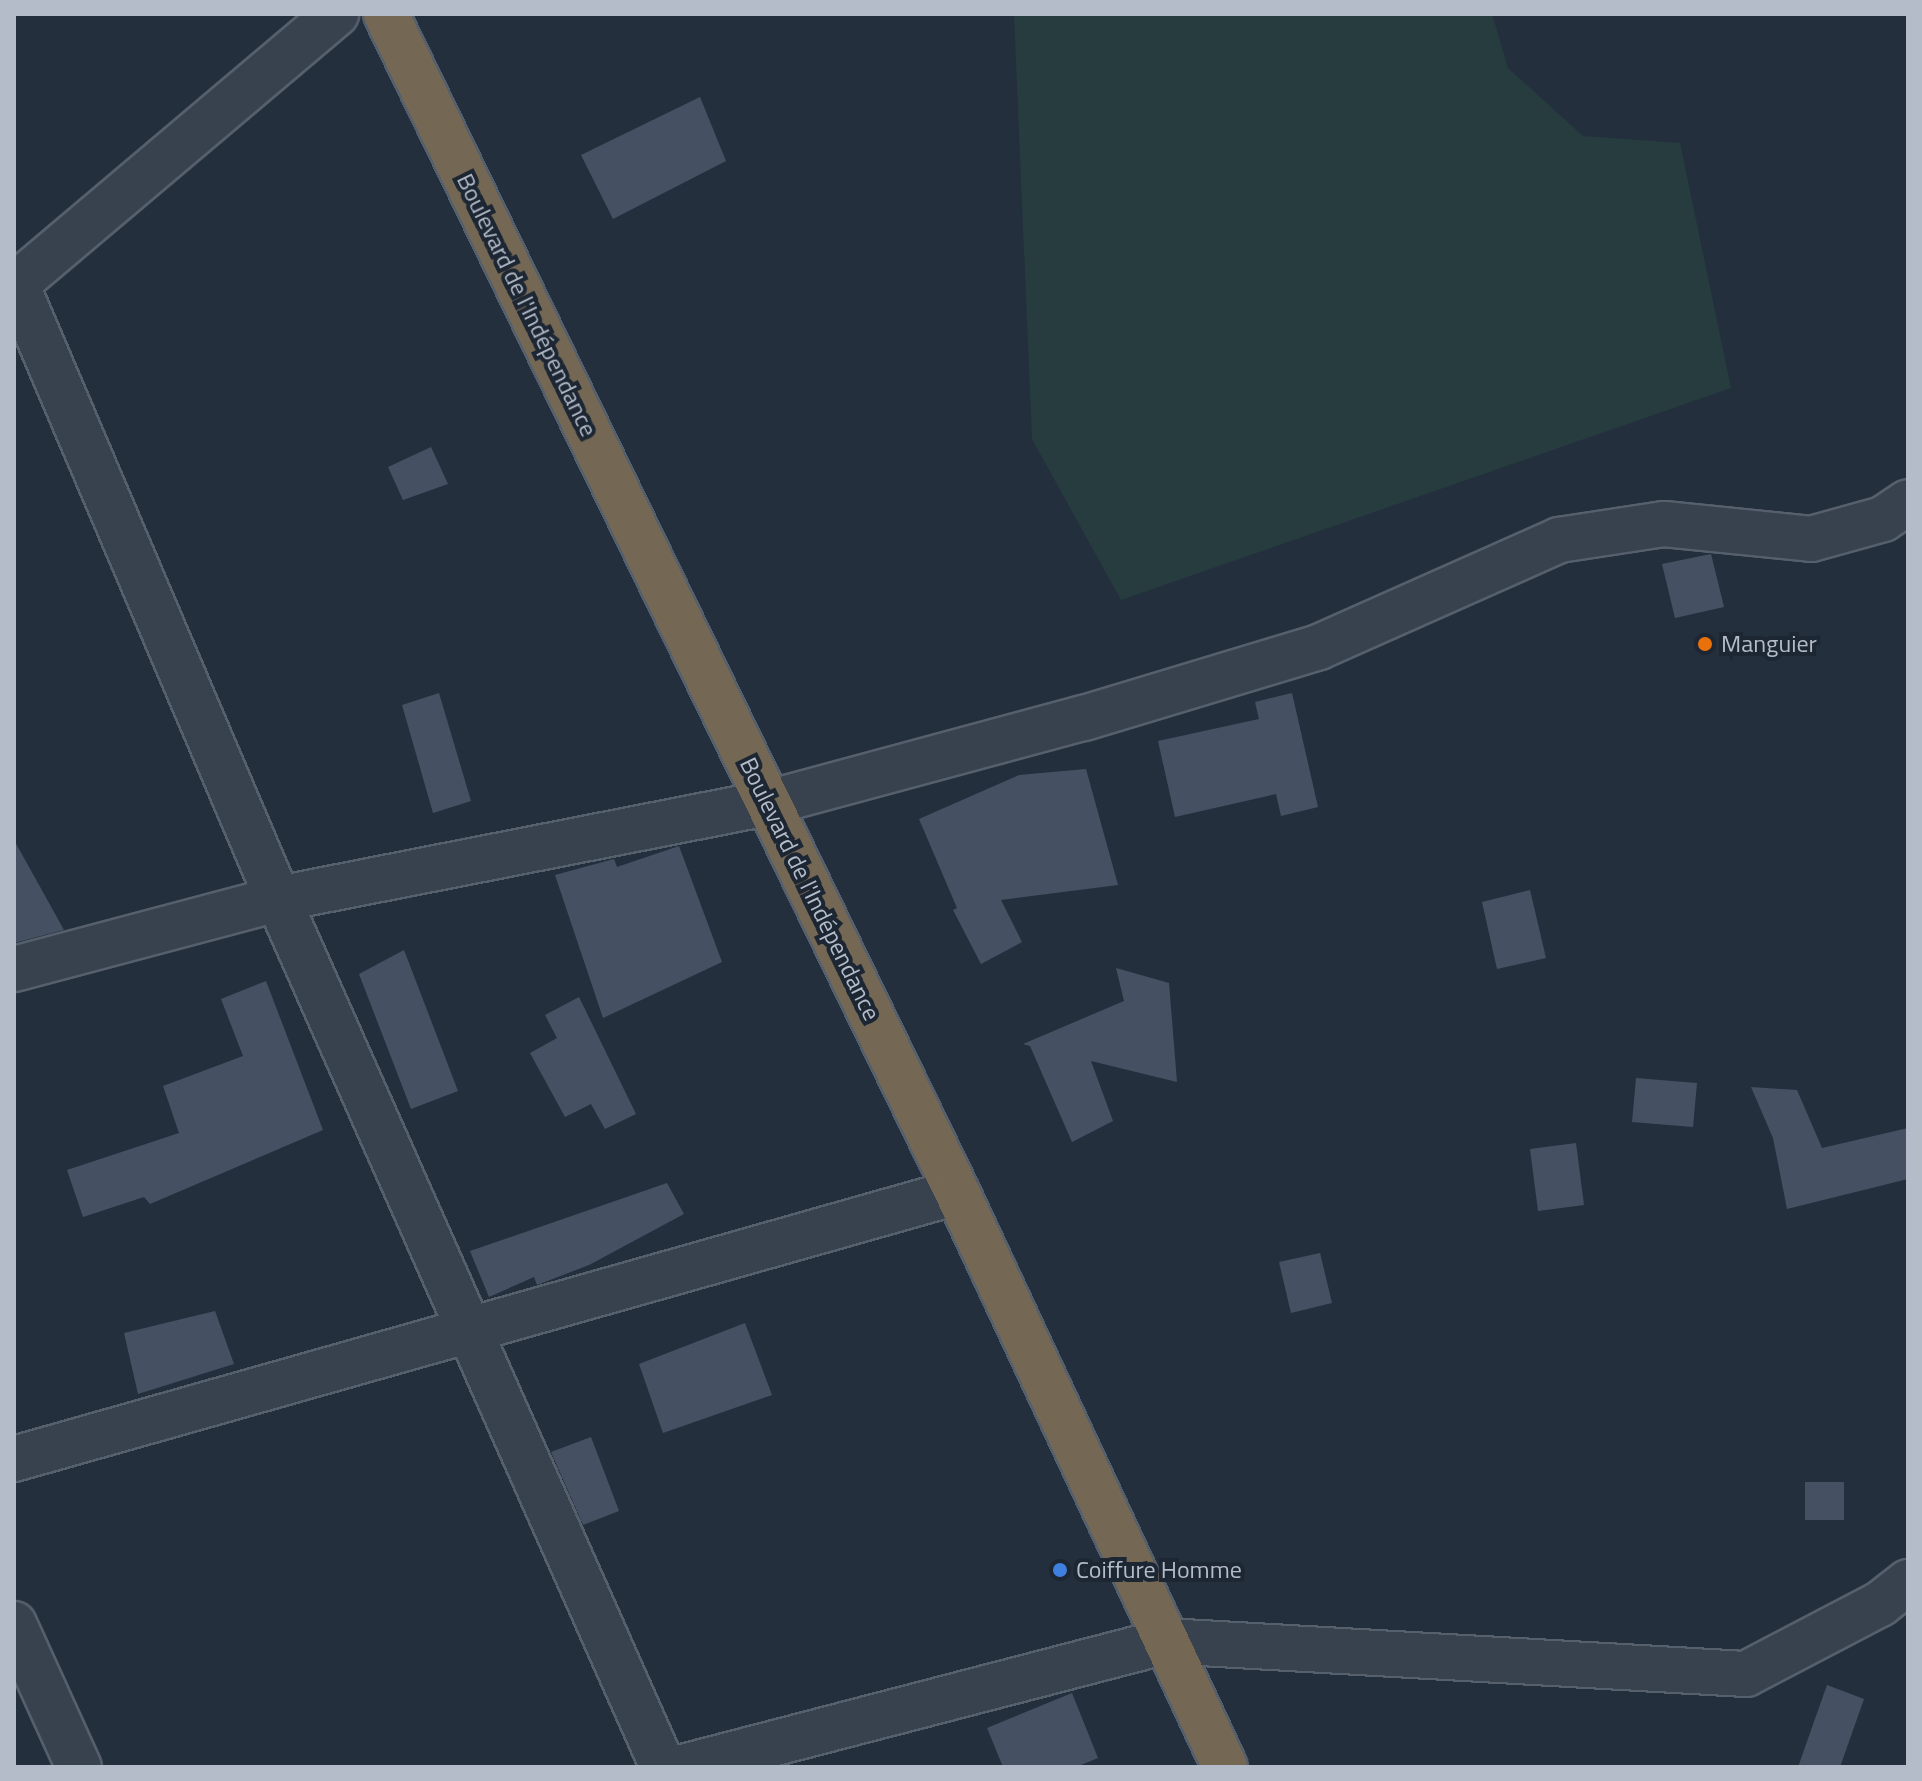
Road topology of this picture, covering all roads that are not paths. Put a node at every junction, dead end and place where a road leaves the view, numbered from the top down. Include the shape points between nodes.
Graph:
1 (336, 14) edge
2 (386, 14) edge
3 (15, 285) edge
4 (1908, 502) edge
5 (768, 803) junction
6 (278, 899) junction
7 (14, 969) edge
8 (957, 1192) junction
9 (470, 1334) junction
10 (14, 1459) edge
11 (1908, 1582) edge
12 (14, 1624) edge
13 (1166, 1641) junction
14 (79, 1767) edge
15 (663, 1767) edge
16 (683, 1767) edge
17 (1225, 1767) edge

1 - 3 street
2 - 5 highway, Boulevard de l'Indépendance
3 - 6 street
4 - 5 street via 1883,519 1811,539 1664,524 1559,540 1319,647 1084,718
5 - 6 street
5 - 8 highway, Boulevard de l'Indépendance
6 - 7 street
6 - 9 street
8 - 9 street
8 - 13 highway, Boulevard de l'Indépendance
9 - 10 street
9 - 15 street
11 - 13 street via 1880,1604 1746,1674
12 - 14 street
13 - 16 street
13 - 17 highway, Boulevard de l'Indépendance

